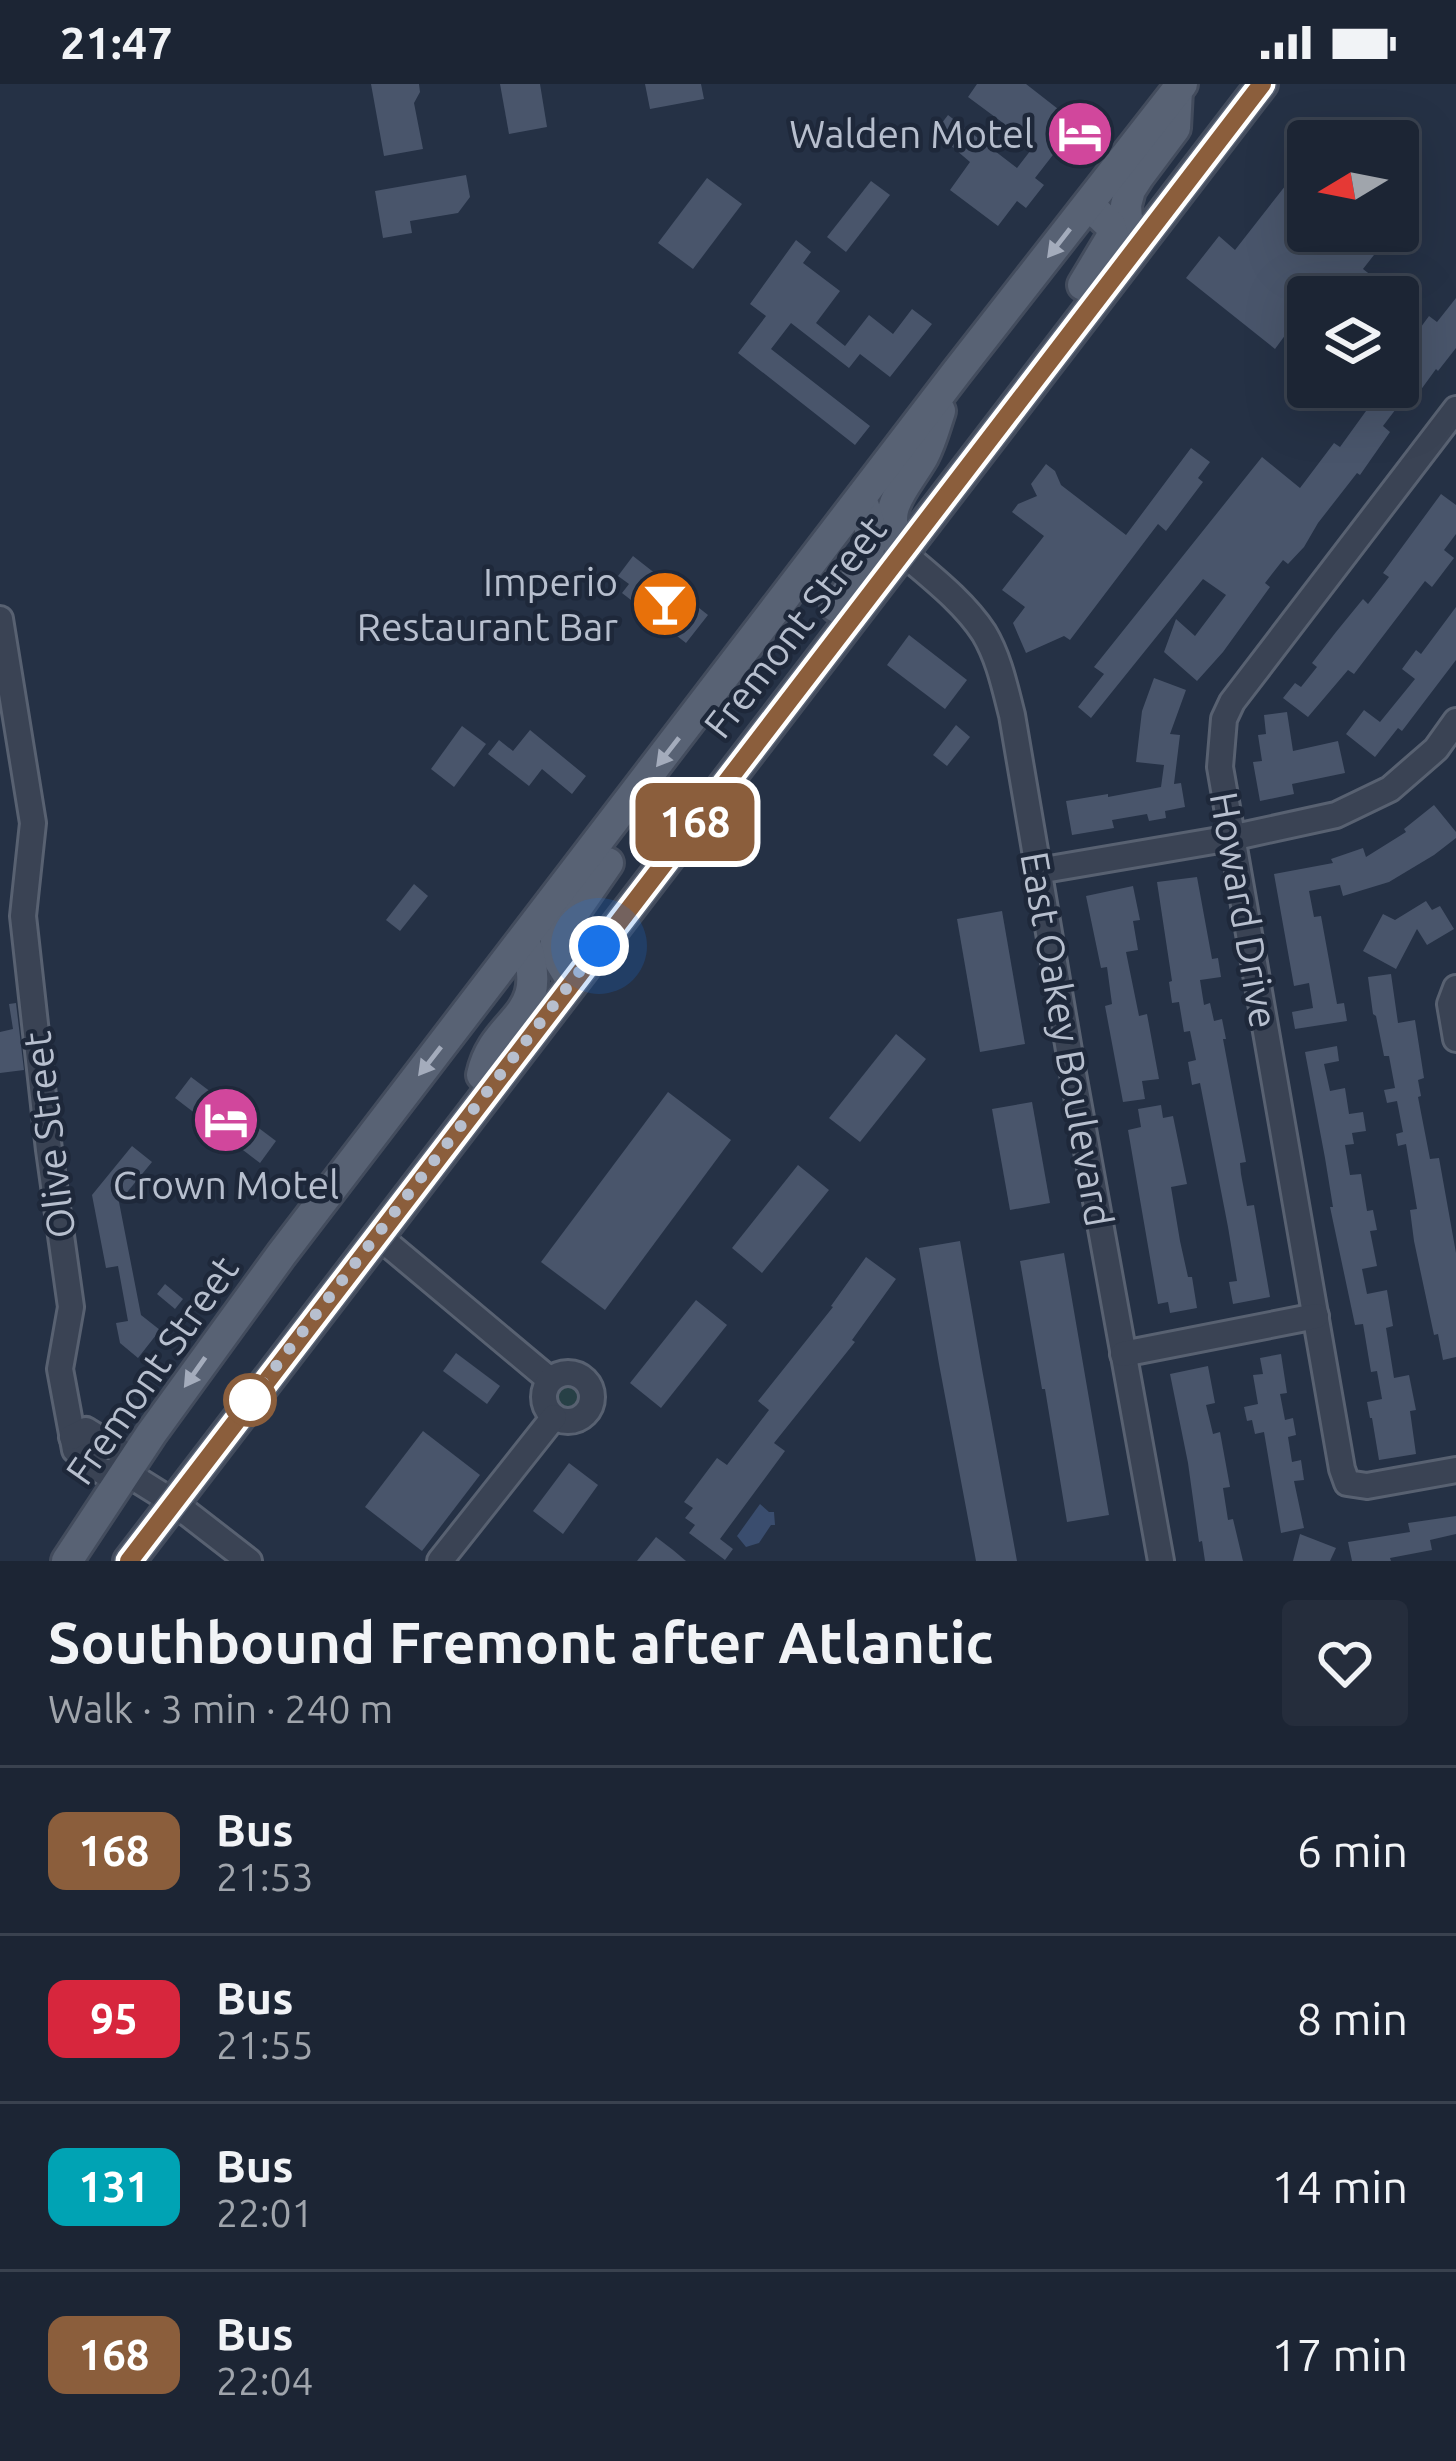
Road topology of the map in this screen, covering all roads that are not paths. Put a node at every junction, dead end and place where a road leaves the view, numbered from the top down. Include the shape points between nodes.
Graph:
1 (1262, 84) edge
2 (1179, 87) edge
3 (1088, 204) junction
4 (1142, 238) junction
5 (1073, 330) junction
6 (946, 386) junction
7 (1456, 409) edge
8 (861, 500) junction
9 (902, 552) junction
10 (0, 619) edge
11 (814, 667) junction
12 (1456, 721) edge
13 (624, 809) junction
14 (1231, 838) junction
15 (1038, 872) junction
16 (524, 940) junction
17 (572, 981) junction
18 (1455, 988) edge
19 (1456, 1039) edge
20 (482, 1099) junction
21 (377, 1235) junction
22 (1316, 1316) junction
23 (1124, 1354) junction
24 (550, 1380) junction
25 (554, 1417) junction
26 (1456, 1470) edge
27 (125, 1472) junction
28 (173, 1502) junction
29 (67, 1561) edge
30 (129, 1561) edge
31 (249, 1561) edge
32 (440, 1561) edge
33 (1161, 1561) edge

1 - 4 main road, Fremont Street
2 - 3 main road, Fremont Street
2 - 4 main road via 1175,128 1126,205
3 - 5 main road via 1113,235 1078,291
3 -> 6 main road, Fremont Street
4 - 5 main road, Fremont Street
5 - 9 main road, Fremont Street
6 - 8 main road, Fremont Street
6 - 9 main road via 933,435 892,509
7 - 14 street, Howard Drive via 1232,702 1220,767
8 - 11 main road via 871,544 814,646
8 -> 13 main road, Fremont Street
9 - 11 main road, Fremont Street
9 - 15 street, East Oakey Boulevard via 971,617 993,654 1012,715
10 - 27 street, Olive Street via 33,823 23,916 71,1307 60,1370 75,1450 104,1472
11 - 17 main road, Fremont Street
12 - 14 street via 1390,789 1336,814
13 - 16 main road, Fremont Street
13 - 17 main road via 623,842 556,938
14 - 15 street
14 - 22 street, Howard Drive
15 - 23 street, East Oakey Boulevard
16 - 20 main road via 529,1001 485,1062
16 -> 27 main road, Fremont Street
17 - 20 main road, Fremont Street
18 - 19 street
20 - 21 main road, Fremont Street
21 - 24 street
21 - 28 main road, Fremont Street
22 - 23 street
22 - 26 street, Howard Drive via 1347,1483
23 - 33 street, East Oakey Boulevard
24 - 25 street via 543,1395
24 - 25 street via 565,1372 581,1376 593,1398 580,1418
25 - 32 street
27 - 28 street, Olive Street
27 - 29 main road, Fremont Street
28 - 30 main road, Fremont Street
28 - 31 street, Olive Street

